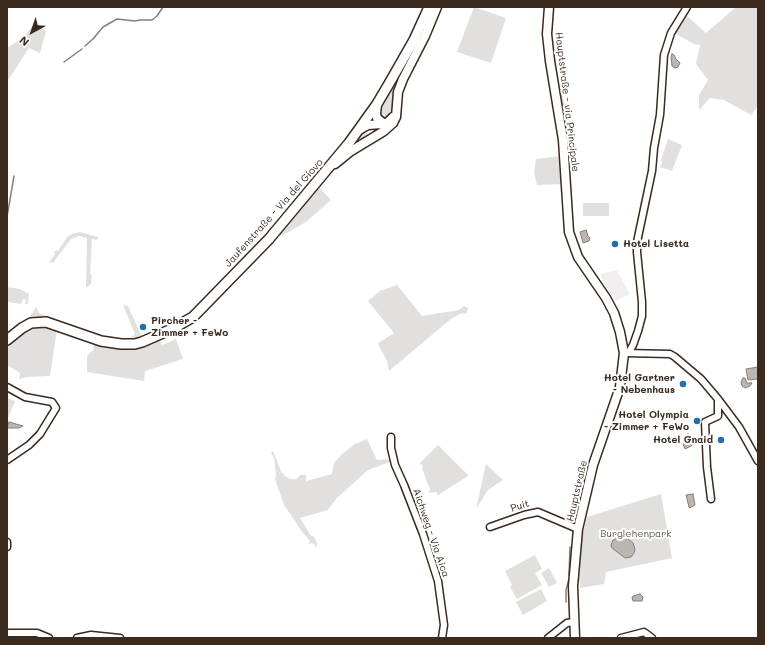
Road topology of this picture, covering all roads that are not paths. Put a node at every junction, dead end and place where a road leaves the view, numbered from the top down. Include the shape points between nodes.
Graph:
1 (429, 7) edge
2 (437, 7) edge
3 (549, 7) edge
4 (687, 7) edge
5 (377, 104) junction
6 (396, 113) junction
7 (388, 122) junction
8 (364, 124) junction
9 (384, 131) junction
10 (317, 181) junction
11 (7, 340) edge
12 (626, 353) junction
13 (7, 387) edge
14 (718, 399) junction
15 (391, 437) dead end
16 (7, 460) edge
17 (758, 461) edge
18 (711, 499) dead end
19 (490, 527) dead end
20 (578, 529) junction
21 (7, 542) edge
22 (7, 547) edge
23 (574, 622) junction
24 (7, 633) edge
25 (49, 638) edge
26 (77, 638) edge
27 (120, 638) edge
28 (442, 638) edge
29 (548, 638) edge
30 (575, 638) edge
31 (621, 638) edge
32 (652, 638) edge

1 - 5 main road, Jaufenstraße - Via del Giovo via 414,40
2 - 6 street via 402,79
3 - 12 street, Hauptstraße - via Principale via 548,41 563,140 569,232 578,257 614,314
4 - 12 street via 671,33 664,55 660,115 636,252 642,316 633,345
5 - 7 street via 377,118
5 - 8 main road, Jaufenstraße - Via del Giovo
6 - 7 street
6 - 9 street via 393,123
7 - 8 street
8 - 9 street via 372,133
8 - 10 main road, Jaufenstraße - Via del Giovo
9 - 10 street via 351,151
10 - 11 main road, Jaufenstraße - Via del Giovo via 268,239 193,317 172,329 142,342 121,344 90,338 51,323 41,322 31,323
12 - 14 street via 670,354 701,378
12 - 20 street, Hauptstraße via 620,387 593,465
13 - 16 street via 25,397 52,402 56,408 40,434
14 - 17 street via 739,427
14 - 18 street via 718,416 705,422
15 - 28 street, Aichweg - Via Aica via 395,465 423,534 438,581 443,621
19 - 20 street, Puit via 538,512
20 - 23 street, Hauptstraße via 573,586
21 - 22 street
23 - 29 street via 567,623
23 - 30 street, Hauptstraße
24 - 25 street via 37,633
26 - 27 street via 91,635
31 - 32 street via 644,632

